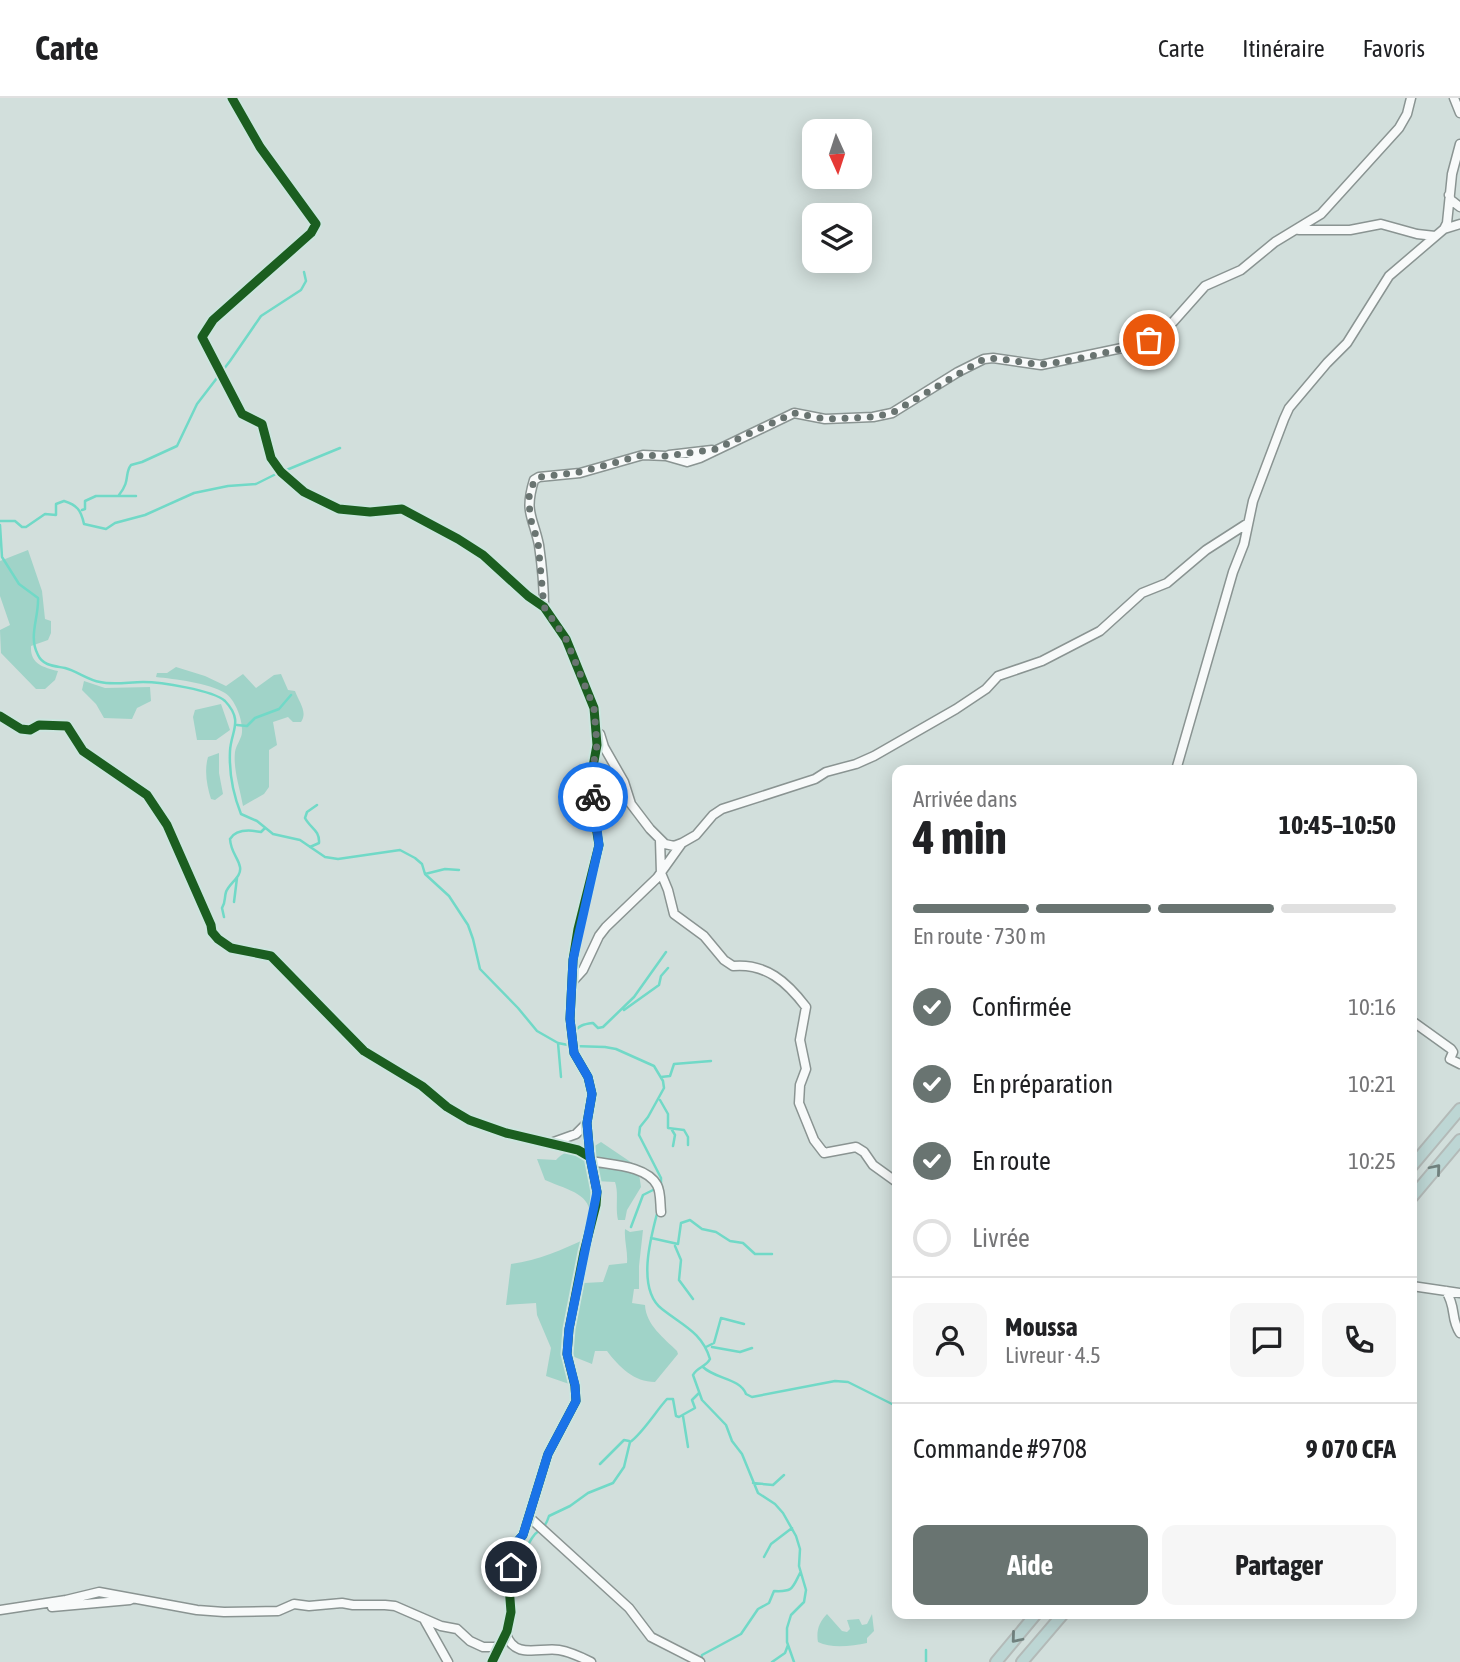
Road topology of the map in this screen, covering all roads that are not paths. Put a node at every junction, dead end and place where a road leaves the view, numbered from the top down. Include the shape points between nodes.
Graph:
1 (232, 98) edge
2 (1411, 98) edge
3 (1454, 98) edge
4 (1460, 113) edge
5 (1460, 144) edge
6 (1449, 195) junction
7 (1460, 208) edge
8 (1460, 224) edge
9 (1444, 229) junction
10 (1296, 230) junction
11 (1435, 236) junction
12 (1248, 523) junction
13 (544, 607) junction
14 (594, 708) junction
15 (0, 716) edge
16 (1177, 765) edge
17 (660, 840) junction
18 (682, 843) junction
19 (661, 873) junction
20 (572, 982) junction
21 (1417, 1025) edge
22 (1460, 1064) edge
23 (1460, 1109) edge
24 (587, 1123) junction
25 (1460, 1140) edge
26 (547, 1143) junction
27 (590, 1159) junction
28 (1417, 1160) edge
29 (892, 1179) edge
30 (1417, 1191) edge
31 (661, 1212) dead end
32 (1417, 1287) edge
33 (1446, 1291) junction
34 (1460, 1293) edge
35 (1460, 1333) edge
36 (529, 1517) junction
37 (0, 1610) edge
38 (423, 1618) junction
39 (1032, 1619) edge
40 (1059, 1619) edge
41 (506, 1634) junction
42 (498, 1647) junction
43 (448, 1662) edge
44 (492, 1662) edge
45 (591, 1662) edge
46 (700, 1662) edge
47 (996, 1662) edge
48 (1023, 1662) edge

1 - 13 street via 260,147 316,224 312,233 213,320 202,337 242,414 262,424 271,458 304,492 339,509 402,509 483,555
2 - 10 street via 1399,128 1321,214
3 - 4 street
5 - 6 street
6 - 7 street
6 - 9 street
8 - 9 street
9 - 11 street
10 - 11 street via 1381,225
10 - 13 street via 1241,270 1205,286 1172,322 1141,344 1041,365 984,359 892,413 825,419 794,413 700,458 687,461 643,455 580,472 539,477 529,497
11 - 12 street via 1389,276 1347,343 1289,408
12 - 16 street
12 - 18 street via 1167,583 1142,593 1100,631 1041,661 998,676 956,709 874,756 722,809
13 - 14 street via 566,639
14 - 17 street via 604,747 631,804
14 - 20 street via 597,745 592,772 599,845 578,929
15 - 26 street via 20,729 67,726 83,751 147,795 167,825 218,939 231,948 271,956 364,1051 447,1107 469,1120
17 - 18 street via 669,845
17 - 19 street
18 - 19 street
19 - 20 street via 598,936 583,970
19 - 29 street via 674,914 704,936 724,960 775,975 806,1007 800,1040 806,1069 799,1103 814,1140 824,1153 856,1147
20 - 24 street via 571,1041 592,1094
21 - 22 street via 1451,1049 1450,1059
23 - 28 highway
24 - 26 street via 567,1139
24 - 27 street
30 -> 25 highway
26 - 27 street via 584,1152
27 - 31 street via 647,1174 656,1182
27 - 36 street via 596,1205 567,1354 576,1401 548,1454
32 - 33 street
33 - 34 street
33 - 35 street
36 - 41 street via 523,1535 509,1551 511,1612
36 - 46 street via 629,1608 651,1637
37 - 38 street via 99,1592 197,1610 278,1611 294,1604 342,1603 385,1605
38 - 42 street via 457,1629 470,1642
38 - 43 street
39 -> 47 highway
40 - 48 highway
41 - 42 street
41 - 45 street via 513,1647 522,1651 563,1650
42 - 44 street

